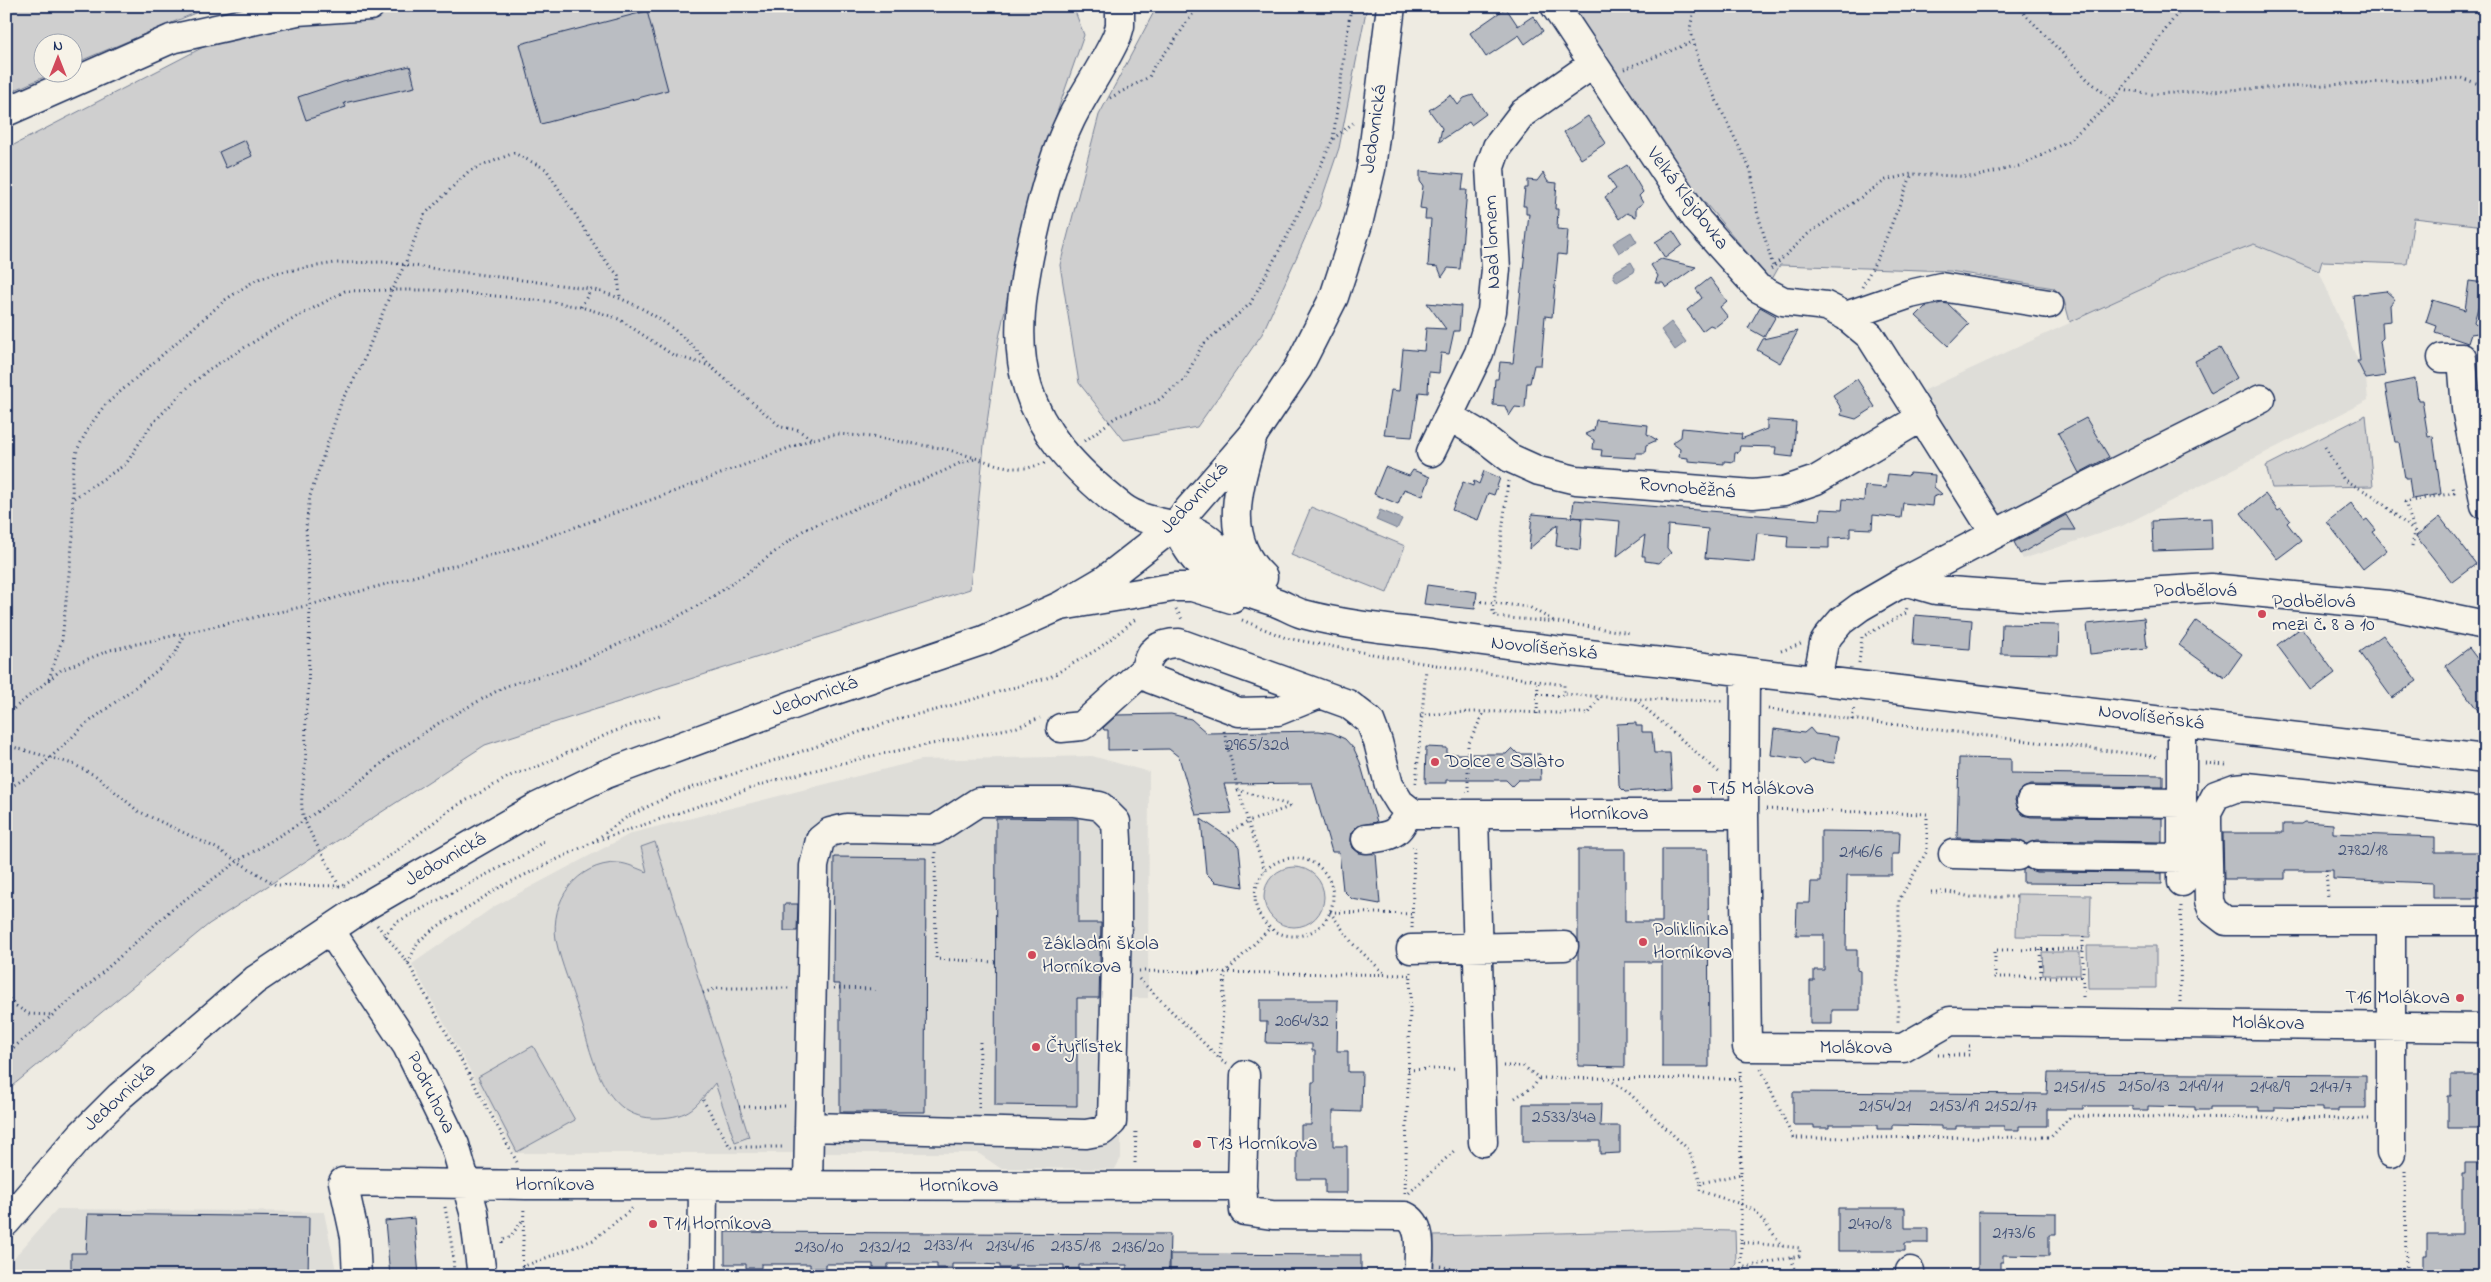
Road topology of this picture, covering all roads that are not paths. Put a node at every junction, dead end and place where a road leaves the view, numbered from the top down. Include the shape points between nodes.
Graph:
1 (370, 6) edge
2 (1120, 6) edge
3 (1392, 6) edge
4 (1555, 6) edge
5 (1597, 71) junction
6 (6, 112) edge
7 (2049, 304) dead end
8 (1846, 316) junction
9 (2442, 358) dead end
10 (2261, 398) dead end
11 (1450, 417) junction
12 (1922, 417) junction
13 (1253, 435) junction
14 (1431, 452) dead end
15 (2485, 505) edge
16 (1175, 525) junction
17 (1995, 534) junction
18 (1912, 584) junction
19 (1060, 606) junction
20 (1299, 613) junction
21 (2485, 625) edge
22 (1145, 669) junction
23 (1746, 672) junction
24 (1817, 681) junction
25 (1320, 694) junction
26 (2182, 722) junction
27 (1052, 723) road end
28 (2485, 759) edge
29 (2031, 801) dead end
30 (2182, 803) junction
31 (1409, 810) junction
32 (2485, 812) edge
33 (1744, 814) junction
34 (1471, 815) junction
35 (1366, 839) dead end
36 (1952, 854) dead end
37 (2485, 921) edge
38 (2391, 922) junction
39 (330, 930) junction
40 (1564, 946) dead end
41 (1476, 947) junction
42 (1411, 949) dead end
43 (2392, 1025) junction
44 (2485, 1028) edge
45 (1245, 1075) road end
46 (809, 1127) junction
47 (1483, 1142) dead end
48 (2390, 1153) dead end
49 (468, 1184) junction
50 (702, 1185) junction
51 (808, 1185) junction
52 (1229, 1185) junction
53 (6, 1222) edge
54 (702, 1274) edge
55 (358, 1276) edge
56 (482, 1276) edge
57 (1418, 1276) edge

1 - 6 street via 297,11 170,39
2 - 16 street via 1117,36 1070,120 1040,207 1020,317 1019,352 1031,400 1047,430 1067,456 1136,516
3 - 13 street, Jedovnická via 1371,169 1355,233 1334,297 1298,368
4 - 5 street, Velká Klajdovka
5 - 8 street, Velká Klajdovka via 1698,221 1758,288 1783,301 1826,306
5 - 11 street, Nad lomem via 1523,113 1497,147 1490,167 1495,293 1487,332
7 - 8 street via 1941,287
8 - 12 street, Velká Klajdovka via 1870,336
9 - 15 street via 2462,358 2466,409
10 - 17 street
11 - 12 street, Rovnoběžná via 1480,434 1510,458 1539,471 1576,480 1753,494 1784,491 1816,480
11 - 14 street, Nad lomem
12 - 17 street, Velká Klajdovka
13 - 16 street, Jedovnická
13 - 20 street via 1236,501 1243,550 1255,570
16 - 19 street, Jedovnická via 1106,579
16 - 20 street, Novolíšeňská via 1200,567 1247,594 1274,601
17 - 18 street
18 - 21 street, Podbělová via 1964,592 2048,598 2211,588 2388,606
18 - 24 street via 1850,614 1835,628 1824,643
19 - 20 street via 1183,587
19 - 39 street, Jedovnická via 984,640 799,702 606,774 538,807
20 - 23 street, Novolíšeňská via 1495,643
22 - 25 street via 1151,679 1239,712 1278,711
22 - 25 street via 1147,658 1156,648 1165,643 1179,643 1217,654
22 - 27 street via 1082,726
23 - 24 street, Novolíšeňská
23 - 33 street, Molákova
24 - 26 street, Novolíšeňská via 1856,668
25 - 31 street via 1348,704 1370,721 1389,786
26 - 28 street, Novolíšeňská
26 - 30 street
29 - 30 street
30 - 36 street via 2182,870 2027,856
31 - 34 street, Horníkova via 1414,814
31 - 35 street via 1404,824 1396,833
32 - 38 street via 2247,787 2225,791 2211,802 2207,812 2207,888 2208,901 2219,918 2226,921
33 - 34 street, Horníkova
33 - 43 street, Molákova via 1747,1047 1900,1041 1950,1020
34 - 41 street
37 - 38 street
38 - 43 street
39 - 49 street, Podruhova via 407,1046 455,1145
39 - 53 street, Jedovnická via 255,980 120,1096 81,1135
40 - 41 street
41 - 42 street
41 - 47 street
43 - 44 street, Molákova
43 - 48 street
45 - 52 street
46 - 46 street via 814,866 820,840 830,832 846,828 935,830 978,802 1073,802 1100,806 1116,822 1112,1122 1102,1131 1086,1134
46 - 51 street
49 - 50 street, Horníkova
49 - 55 street, Horníkova via 343,1182 355,1237
49 - 56 street, Podruhova
50 - 51 street, Horníkova
50 - 54 street
51 - 52 street, Horníkova
52 - 57 street via 1244,1211 1272,1215 1405,1216 1411,1219 1418,1233

